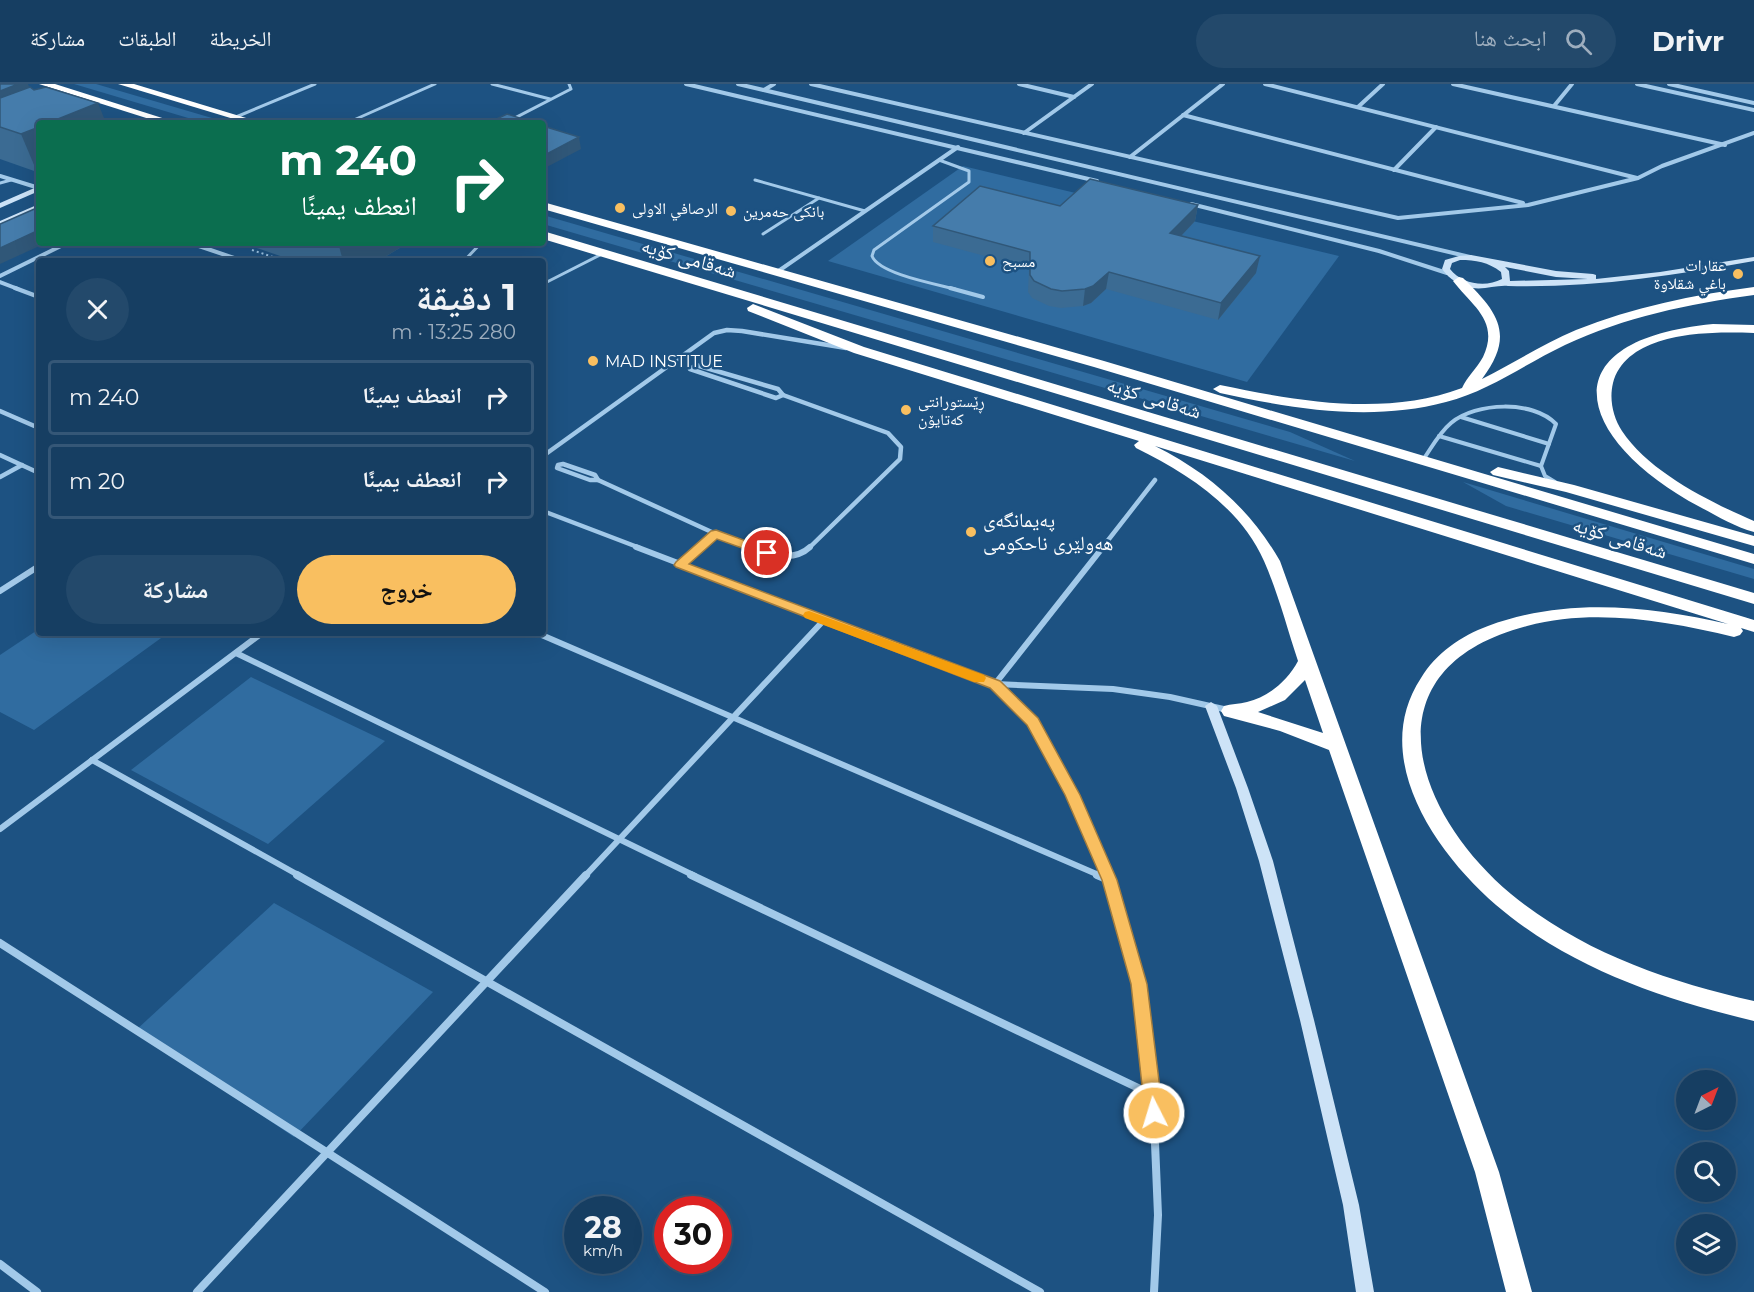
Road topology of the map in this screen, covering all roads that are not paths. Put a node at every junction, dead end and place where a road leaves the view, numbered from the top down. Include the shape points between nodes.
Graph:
1 (44, 84) edge
2 (123, 84) edge
3 (315, 84) edge
4 (435, 84) edge
5 (492, 84) edge
6 (569, 84) edge
7 (686, 84) edge
8 (738, 84) edge
9 (774, 84) edge
10 (811, 84) edge
11 (1019, 84) edge
12 (1092, 84) edge
13 (1222, 84) edge
14 (1265, 84) edge
15 (1383, 84) edge
16 (1453, 84) edge
17 (1572, 84) edge
18 (1637, 84) edge
19 (1669, 84) edge
20 (745, 85) edge
21 (763, 90) junction
22 (1074, 97) junction
23 (551, 99) junction
24 (1754, 103) edge
25 (1554, 106) junction
26 (1358, 107) junction
27 (1754, 110) edge
28 (1184, 115) junction
29 (236, 117) junction
30 (152, 119) edge
31 (247, 120) edge
32 (354, 120) edge
33 (511, 120) edge
34 (1436, 127) junction
35 (1024, 133) junction
36 (1754, 133) edge
37 (1726, 145) junction
38 (958, 147) junction
39 (1130, 157) junction
40 (939, 160) junction
41 (1394, 170) junction
42 (0, 176) edge
43 (1638, 178) junction
44 (11, 180) junction
45 (755, 180) dead end
46 (0, 183) edge
47 (1106, 183) edge
48 (36, 187) edge
49 (36, 189) edge
50 (819, 198) junction
51 (1185, 203) edge
52 (1528, 205) junction
53 (0, 206) edge
54 (546, 206) edge
55 (36, 207) edge
56 (865, 211) junction
57 (0, 224) edge
58 (764, 234) dead end
59 (546, 236) edge
60 (62, 246) edge
61 (199, 246) edge
62 (478, 246) edge
63 (604, 253) junction
64 (37, 258) edge
65 (234, 258) edge
66 (467, 258) edge
67 (1473, 258) junction
68 (36, 259) edge
69 (1754, 259) edge
70 (1492, 262) junction
71 (665, 271) junction
72 (777, 272) junction
73 (1447, 273) junction
74 (0, 276) edge
75 (1639, 278) junction
76 (1459, 281) junction
77 (0, 282) edge
78 (546, 282) edge
79 (1502, 283) junction
80 (1754, 291) edge
81 (36, 296) edge
82 (983, 297) dead end
83 (1754, 328) edge
84 (859, 350) junction
85 (1099, 364) junction
86 (1465, 391) junction
87 (783, 394) junction
88 (0, 411) edge
89 (1076, 417) junction
90 (1461, 417) junction
91 (36, 427) edge
92 (1439, 436) junction
93 (1550, 444) junction
94 (546, 454) edge
95 (0, 455) edge
96 (1423, 460) junction
97 (22, 465) junction
98 (1541, 466) junction
99 (36, 472) edge
100 (0, 477) edge
101 (598, 480) junction
102 (1155, 480) dead end
103 (1569, 488) junction
104 (546, 512) edge
105 (1754, 527) edge
106 (716, 534) junction
107 (1754, 540) edge
108 (1754, 559) edge
109 (680, 565) junction
110 (36, 568) edge
111 (0, 591) edge
112 (1754, 599) edge
113 (824, 620) junction
114 (1754, 626) edge
115 (258, 636) edge
116 (544, 636) edge
117 (1754, 636) edge
118 (236, 653) junction
119 (1308, 659) junction
120 (995, 684) junction
121 (1211, 706) junction
122 (1230, 711) junction
123 (733, 718) junction
124 (1339, 746) junction
125 (92, 760) junction
126 (0, 829) edge
127 (618, 840) junction
128 (1109, 880) junction
129 (0, 943) edge
130 (486, 982) junction
131 (1754, 1011) edge
132 (1153, 1095) junction
133 (327, 1153) junction
134 (0, 1264) edge
135 (37, 1292) edge
136 (197, 1292) edge
137 (545, 1292) edge
138 (1040, 1292) edge
139 (1155, 1292) edge
140 (1365, 1292) edge
141 (1519, 1292) edge

1 - 30 highway
2 - 29 highway
3 - 29 lane
4 - 32 lane
5 - 23 lane
6 - 23 lane via 571,88
7 - 38 street
8 - 20 street
9 - 21 street
10 - 35 street
11 - 22 street
12 - 22 street
13 - 28 street
14 - 26 street
15 - 26 street
16 - 25 street
17 - 25 street
18 - 27 street
19 - 24 street
20 - 21 street
21 - 67 street
22 - 35 street
23 - 33 lane
25 - 37 street
26 - 34 street
28 - 39 street
28 - 41 street
29 - 31 highway
34 - 41 street
34 - 43 street
35 - 39 street
36 - 37 street
37 - 43 street
38 - 40 street
38 - 47 street
39 - 52 street via 1398,218
40 - 56 street
40 - 82 lane via 969,171 969,182 874,250 872,256 887,270
41 - 52 street
42 - 44 street
43 - 52 street
44 - 46 lane
44 - 48 street
45 - 50 lane
49 - 53 street
50 - 56 lane
50 - 58 lane
51 - 73 street via 1379,250
54 - 72 highway, شەقامی کۆیە
55 - 57 street
56 - 72 street
59 - 63 highway, شەقامی کۆیە
60 - 64 street
61 - 65 street
62 - 66 lane
63 - 71 highway, شەقامی کۆیە
63 - 78 lane
67 - 70 street
67 - 73 street via 1448,262
68 - 74 street
69 - 75 street
70 - 75 street via 1577,276
70 - 79 street via 1507,275
71 - 84 highway
71 - 112 highway, شەقامی کۆیە
72 - 85 highway, شەقامی کۆیە
73 - 76 street
75 - 79 street via 1579,284
76 - 79 street via 1486,286
76 - 86 highway via 1487,311 1496,333 1487,364
77 - 81 street
80 - 86 highway via 1671,305 1611,322 1557,344
83 - 105 highway via 1690,330 1650,340 1613,365 1603,398 1616,431 1636,454 1681,489
84 - 89 highway
84 - 94 street via 727,330 714,333
85 - 86 highway via 1293,404 1403,404
85 - 96 highway, شەقامی کۆیە
87 - 87 street via 776,398 690,368 701,365 778,389
87 - 106 street via 888,433 901,445 900,459 805,552 779,556
88 - 91 street
89 - 114 highway
89 - 119 highway via 1181,465 1236,508 1263,542
90 - 92 lane
90 - 93 lane
90 - 93 lane via 1495,405 1541,414 1556,424
92 - 96 lane
92 - 98 lane
93 - 98 lane
95 - 97 street
96 - 103 highway
96 - 108 highway, شەقامی کۆیە
97 - 99 street
97 - 100 street
98 - 103 lane via 1545,476
101 - 101 street via 585,478 557,466 564,464 586,471
101 - 106 street
102 - 120 street
103 - 107 highway
104 - 109 street
106 - 109 street
109 - 113 street
110 - 111 street
113 - 120 street
113 - 123 street
115 - 118 street
116 - 123 street
117 - 131 highway via 1630,613 1584,612 1504,626 1471,640 1432,673 1419,694 1412,717 1411,743 1415,771 1427,804 1447,837 1474,871 1509,904 1550,934 1639,979 1702,1000
118 - 125 street
118 - 127 street
119 - 122 highway via 1295,682 1284,692 1246,710
119 - 124 highway
120 - 121 street via 1102,687
120 - 128 street via 1033,721 1073,795
121 - 122 street
121 - 140 street via 1266,861 1351,1206
122 - 124 highway
123 - 127 street
123 - 128 street
124 - 141 highway via 1486,1172
125 - 126 street
125 - 130 street
127 - 130 street
127 - 132 street
128 - 132 street via 1139,984
129 - 133 street
130 - 133 street
130 - 138 street
132 - 139 street via 1158,1215
133 - 136 street
133 - 137 street
134 - 135 street

